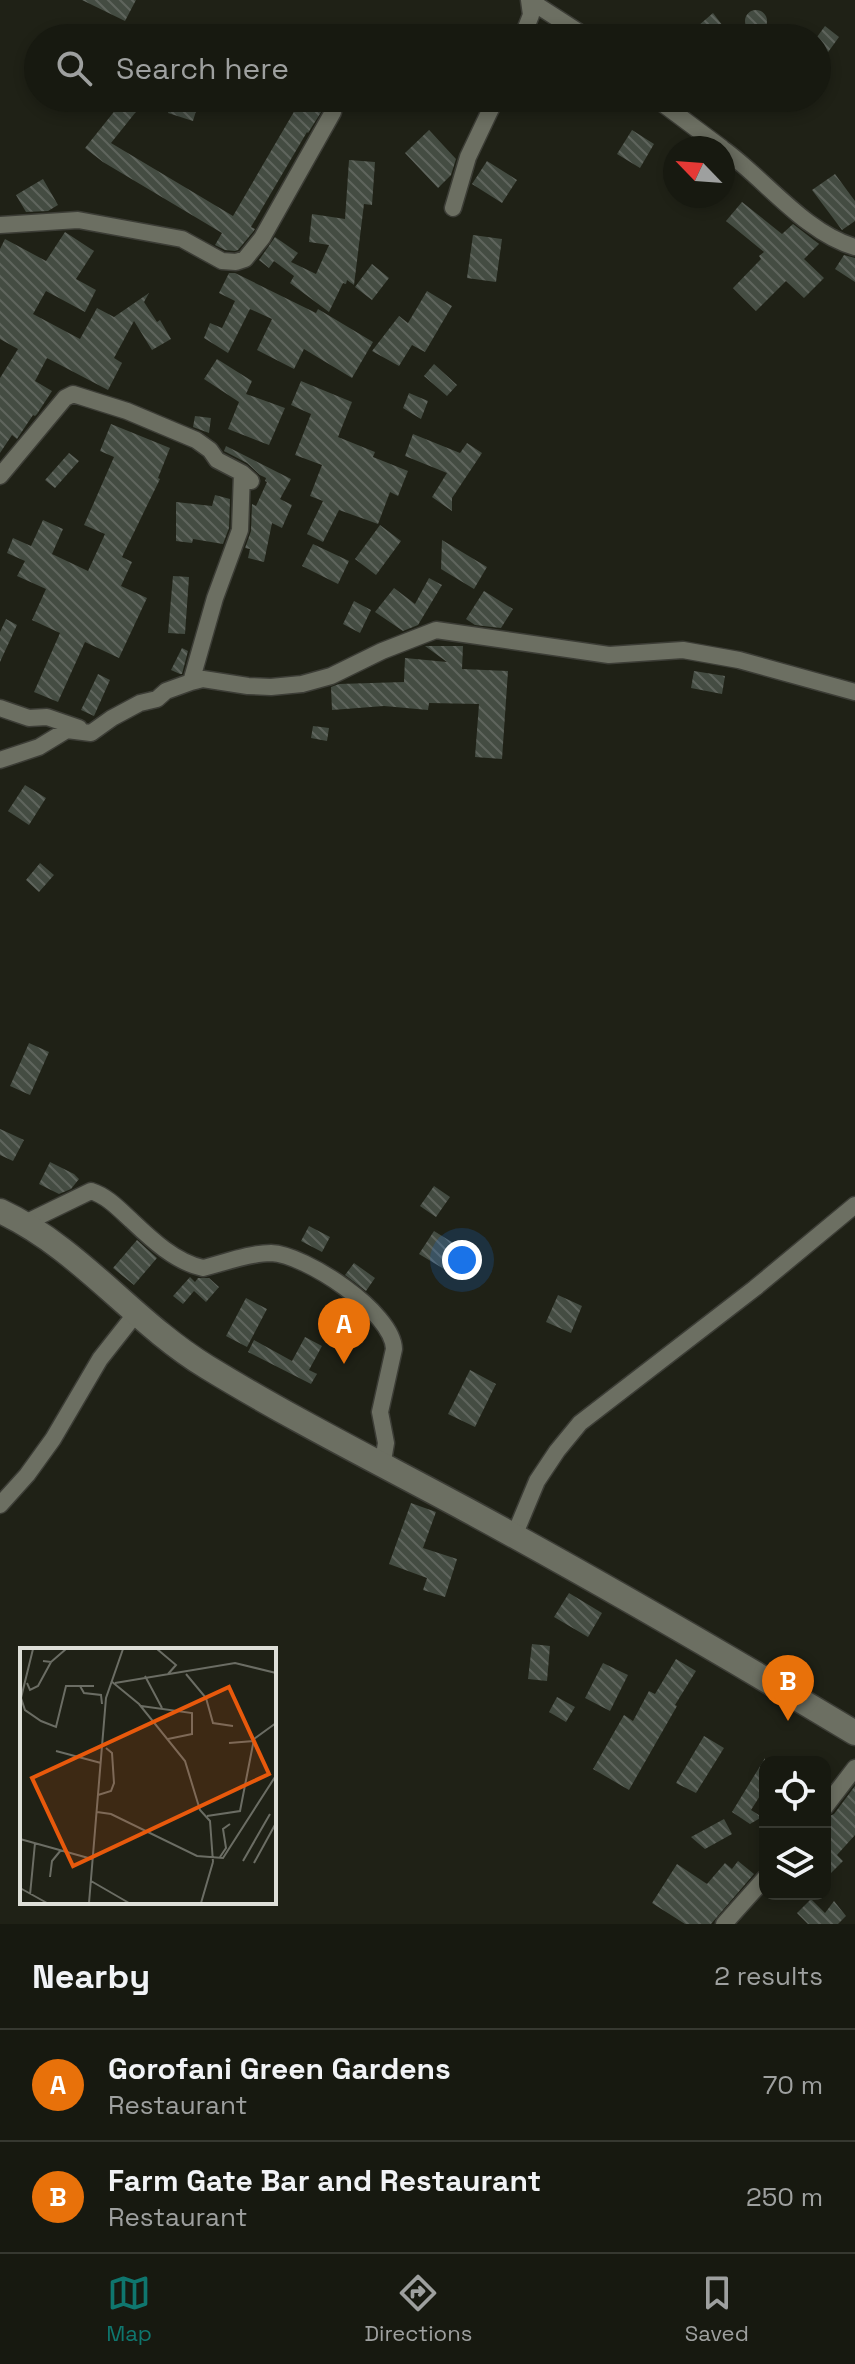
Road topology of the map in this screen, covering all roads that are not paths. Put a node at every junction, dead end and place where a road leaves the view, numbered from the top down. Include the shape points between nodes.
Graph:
1 (529, 0) edge
2 (527, 24) edge
3 (566, 24) edge
4 (333, 112) dead end
5 (489, 112) edge
6 (674, 112) edge
7 (707, 136) edge
8 (735, 159) edge
9 (453, 208) dead end
10 (0, 225) edge
11 (855, 247) edge
12 (0, 476) edge
13 (192, 677) junction
14 (855, 692) edge
15 (0, 708) edge
16 (91, 733) junction
17 (0, 760) edge
18 (855, 1205) edge
19 (0, 1211) edge
20 (25, 1223) junction
21 (137, 1312) junction
22 (382, 1467) junction
23 (0, 1505) edge
24 (514, 1536) junction
25 (855, 1733) edge
26 (855, 1768) edge
27 (831, 1799) edge
28 (759, 1885) edge
29 (724, 1924) edge

1 - 2 street
1 - 3 street
4 - 10 street via 245,259 222,261 182,239 78,220
5 - 9 street via 468,157
6 - 7 street
8 - 11 street via 796,212
12 - 13 street via 73,394 196,440 247,477 240,530
13 - 14 street via 248,686 302,684 436,630 609,655 683,650
13 - 16 street
15 - 16 street
16 - 17 street via 67,730 39,747
18 - 24 street via 580,1423 537,1481
19 - 20 street
20 - 21 street
20 - 22 street via 91,1191 195,1266 281,1254 346,1288 394,1340 380,1412 386,1443
21 - 22 street via 204,1366
21 - 23 street via 100,1359 53,1439
22 - 24 street
24 - 25 street
26 - 27 street
28 - 29 street

